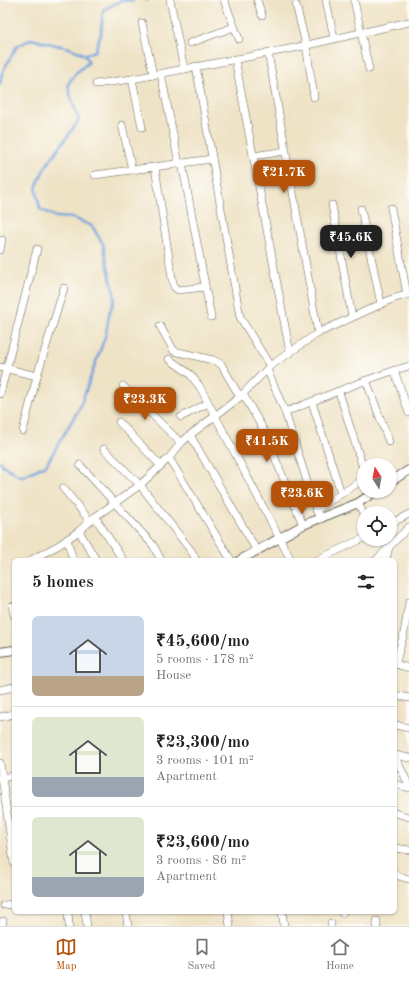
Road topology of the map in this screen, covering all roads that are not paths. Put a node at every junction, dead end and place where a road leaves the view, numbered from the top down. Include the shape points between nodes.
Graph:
1 (170, 0) edge
2 (224, 0) edge
3 (257, 0) edge
4 (326, 0) edge
5 (354, 0) edge
6 (296, 5) dead end
7 (262, 15) dead end
8 (409, 22) edge
9 (142, 23) dead end
10 (234, 27) junction
11 (362, 32) junction
12 (334, 38) junction
13 (239, 39) dead end
14 (190, 43) dead end
15 (306, 45) junction
16 (268, 52) junction
17 (235, 59) junction
18 (196, 66) junction
19 (184, 69) junction
20 (369, 69) dead end
21 (161, 74) junction
22 (153, 75) junction
23 (132, 80) junction
24 (96, 84) dead end
25 (314, 97) dead end
26 (122, 125) dead end
27 (142, 127) dead end
28 (286, 151) junction
29 (253, 156) junction
30 (212, 159) junction
31 (181, 164) junction
32 (155, 167) junction
33 (132, 170) junction
34 (95, 175) dead end
35 (332, 206) dead end
36 (391, 208) dead end
37 (361, 209) dead end
38 (2, 240) dead end
39 (37, 249) dead end
40 (0, 250) edge
41 (205, 287) junction
42 (64, 288) dead end
43 (408, 294) edge
44 (381, 304) junction
45 (352, 317) junction
46 (211, 318) dead end
47 (160, 326) dead end
48 (318, 333) junction
49 (290, 353) junction
50 (169, 359) dead end
51 (409, 366) edge
52 (3, 368) edge
53 (269, 368) junction
54 (394, 370) junction
55 (38, 376) junction
56 (366, 380) junction
57 (123, 386) dead end
58 (340, 392) junction
59 (0, 394) edge
60 (242, 396) junction
61 (312, 402) junction
62 (208, 403) junction
63 (285, 412) junction
64 (409, 413) edge
65 (181, 417) dead end
66 (215, 417) junction
67 (119, 422) dead end
68 (23, 431) dead end
69 (190, 435) junction
70 (390, 442) dead end
71 (181, 443) junction
72 (104, 449) dead end
73 (169, 458) junction
74 (360, 458) edge
75 (80, 465) dead end
76 (161, 466) junction
77 (409, 470) edge
78 (397, 478) edge
79 (357, 483) edge
80 (140, 485) junction
81 (63, 488) dead end
82 (341, 493) junction
83 (364, 498) edge
84 (115, 503) junction
85 (358, 503) junction
86 (360, 506) edge
87 (316, 510) junction
88 (409, 514) edge
89 (93, 519) junction
90 (320, 519) junction
91 (397, 520) edge
92 (303, 525) junction
93 (408, 529) edge
94 (79, 531) junction
95 (281, 538) junction
96 (67, 539) junction
97 (357, 541) edge
98 (389, 547) junction
99 (257, 551) junction
100 (34, 558) edge
101 (73, 558) edge
102 (95, 558) edge
103 (122, 558) edge
104 (160, 558) edge
105 (195, 558) edge
106 (230, 558) edge
107 (244, 558) edge
108 (290, 558) edge
109 (322, 558) edge
110 (378, 558) edge
111 (386, 558) edge
112 (409, 602) edge
113 (397, 631) edge
114 (404, 633) junction
115 (12, 650) edge
116 (0, 652) edge
117 (397, 658) edge
118 (397, 665) edge
119 (409, 668) edge
120 (12, 687) edge
121 (0, 690) edge
122 (397, 695) edge
123 (409, 698) edge
124 (12, 714) edge
125 (0, 717) edge
126 (397, 725) edge
127 (409, 728) edge
128 (397, 756) edge
129 (409, 758) edge
130 (397, 760) edge
131 (0, 762) edge
132 (12, 776) edge
133 (1, 778) edge
134 (397, 784) edge
135 (409, 786) edge
136 (397, 814) edge
137 (409, 817) edge
138 (397, 848) edge
139 (12, 850) edge
140 (409, 850) edge
141 (397, 876) edge
142 (409, 879) edge
143 (12, 904) edge
144 (4, 905) dead end
145 (68, 914) edge
146 (85, 914) edge
147 (126, 914) edge
148 (228, 914) edge
149 (282, 914) edge
150 (69, 926) edge
151 (87, 926) edge
152 (128, 926) edge
153 (230, 926) edge
154 (284, 926) edge

1 - 19 street
2 - 10 street
3 - 7 street
4 - 12 street
5 - 11 street
6 - 15 street
8 - 11 street
9 - 22 street
10 - 13 street
10 - 14 street
11 - 12 street
11 - 20 street
12 - 15 street
15 - 16 street
15 - 25 street
16 - 17 street
16 - 28 street
17 - 18 street
17 - 29 street
18 - 19 street
18 - 30 street
19 - 21 street
21 - 22 street
21 - 31 street
22 - 23 street
23 - 24 street
23 - 27 street
26 - 33 street
28 - 29 street
28 - 48 street
29 - 49 street
30 - 31 street
30 - 53 street via 240,317
31 - 32 street
31 - 41 street
32 - 33 street
32 - 41 street via 174,287 178,290
33 - 34 street
35 - 45 street
36 - 43 street
37 - 44 street
38 - 40 street
39 - 52 street
41 - 46 street
42 - 55 street
43 - 44 street
44 - 45 street
45 - 48 street
47 - 60 street via 174,351 221,364
48 - 49 street
49 - 53 street
50 - 62 street via 190,374
51 - 54 street
52 - 55 street
52 - 59 street
53 - 60 street
53 - 63 street
54 - 56 street
54 - 64 street
55 - 68 street
56 - 58 street
56 - 70 street
57 - 71 street
58 - 61 street
58 - 74 street
60 - 66 street
60 - 92 street via 263,429
61 - 63 street
61 - 82 street
62 - 65 street
62 - 66 street
63 - 87 street
66 - 69 street
66 - 95 street
67 - 76 street
69 - 71 street
69 - 99 street
71 - 73 street
72 - 80 street
73 - 76 street
73 - 106 street
75 - 84 street
76 - 80 street
77 - 78 street
79 - 82 street
80 - 84 street
80 - 105 street
81 - 89 street
82 - 87 street
83 - 85 street
84 - 89 street
84 - 104 street via 153,545
85 - 86 street
85 - 90 street
87 - 90 street
88 - 91 street
89 - 94 street
89 - 103 street
90 - 92 street
92 - 95 street
93 - 98 street
94 - 96 street
94 - 102 street
95 - 99 street
95 - 108 street
96 - 100 street
96 - 101 street
97 - 109 street
98 - 110 street
98 - 111 street
99 - 107 street
112 - 114 street
113 - 114 street
114 - 117 street
115 - 116 street
118 - 119 street
120 - 121 street
122 - 123 street
124 - 125 street
126 - 127 street
128 - 129 street
130 - 135 street
131 - 133 street
132 - 133 street
133 - 139 street
134 - 135 street
136 - 137 street
138 - 140 street
141 - 142 street
143 - 144 street
145 - 150 street
146 - 151 street
147 - 152 street
148 - 153 street
149 - 154 street

